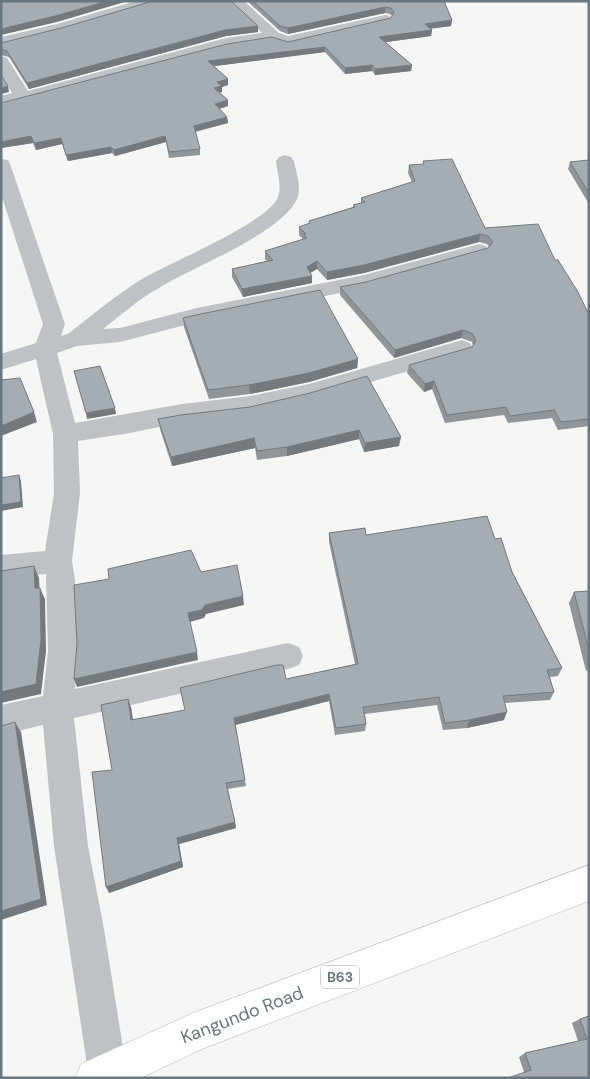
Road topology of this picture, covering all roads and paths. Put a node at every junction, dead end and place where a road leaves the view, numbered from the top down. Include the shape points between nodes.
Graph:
1 (152, 1) edge
2 (235, 1) edge
3 (109, 6) edge
4 (385, 19) edge
5 (274, 36) junction
6 (1, 42) edge
7 (1, 61) edge
8 (1, 103) edge
9 (285, 161) dead end
10 (1, 164) edge
11 (9, 211) edge
12 (478, 250) edge
13 (76, 339) junction
14 (462, 348) edge
15 (45, 350) junction
16 (1, 362) edge
17 (65, 434) junction
18 (58, 561) junction
19 (1, 568) edge
20 (288, 656) dead end
21 (57, 708) junction
22 (1, 720) edge
23 (589, 883) edge
24 (101, 1075) edge

1 - 3 street
2 - 5 street
3 - 6 street via 61,28
4 - 5 street via 288,41
5 - 8 street via 226,43
7 - 8 street via 22,95
9 - 13 street via 287,199 276,214 171,270
10 - 11 street
11 - 15 street via 54,324
12 - 13 street via 365,280 197,315 120,335
13 - 15 street
14 - 17 street via 309,392 250,405 182,413
15 - 16 street
15 - 17 street
17 - 18 street via 66,493
18 - 19 street
18 - 21 street via 63,651
20 - 21 street
21 - 22 street
21 - 24 street via 68,792 70,846 86,929
23 - 24 highway, Kangundo Road / B63 via 193,1033

